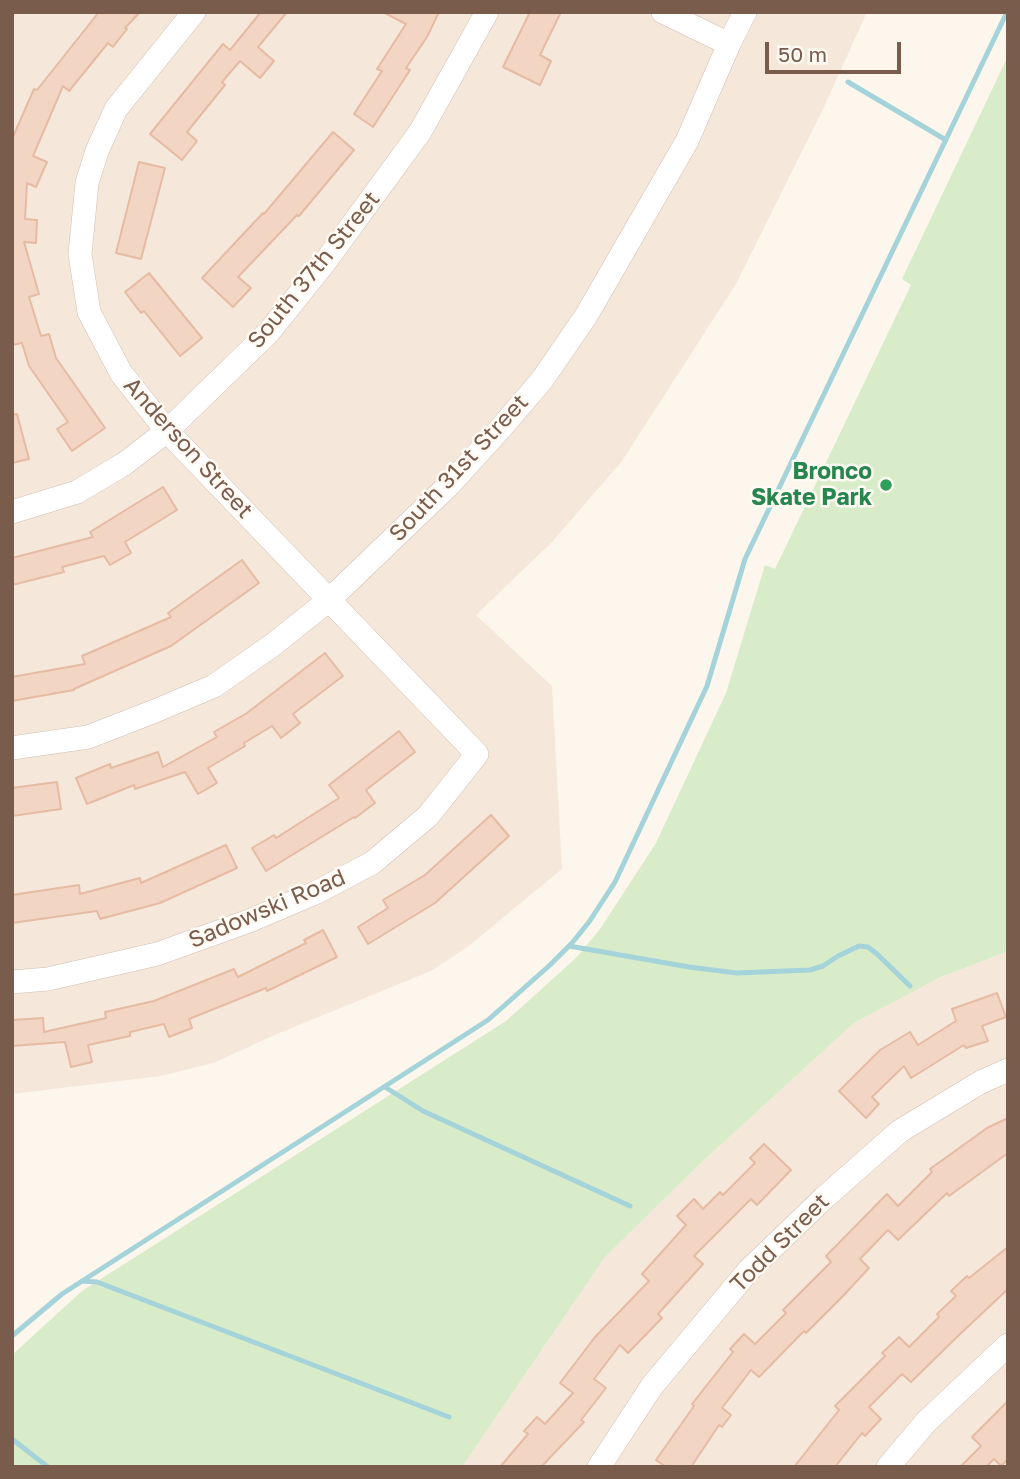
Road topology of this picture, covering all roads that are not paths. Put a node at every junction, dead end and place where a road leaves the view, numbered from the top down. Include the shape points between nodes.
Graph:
1 (194, 12) edge
2 (487, 12) edge
3 (663, 12) edge
4 (745, 12) edge
5 (729, 44) junction
6 (167, 431) junction
7 (12, 512) edge
8 (329, 600) junction
9 (12, 748) edge
10 (477, 754) joint
11 (12, 982) edge
12 (1008, 1070) edge
13 (1008, 1345) edge
14 (605, 1465) edge
15 (888, 1467) edge

1 - 6 street, Anderson Street via 111,120 87,183 80,254 89,312 121,373
2 - 6 street, South 37th Street via 420,132 325,262 268,333
3 - 5 street
4 - 5 street, South 31st Street
5 - 8 street, South 31st Street via 687,141 586,316 542,380 449,485
6 - 7 street, South 37th Street via 77,492
6 - 8 street, Anderson Street
8 - 9 street, South 31st Street via 214,685 88,737
8 - 10 street, Anderson Street
10 - 11 street, Sadowski Road via 428,816 372,863 315,893 157,954 48,979
12 - 14 street, Todd Street via 900,1131 749,1270 652,1386
13 - 15 street via 926,1422

